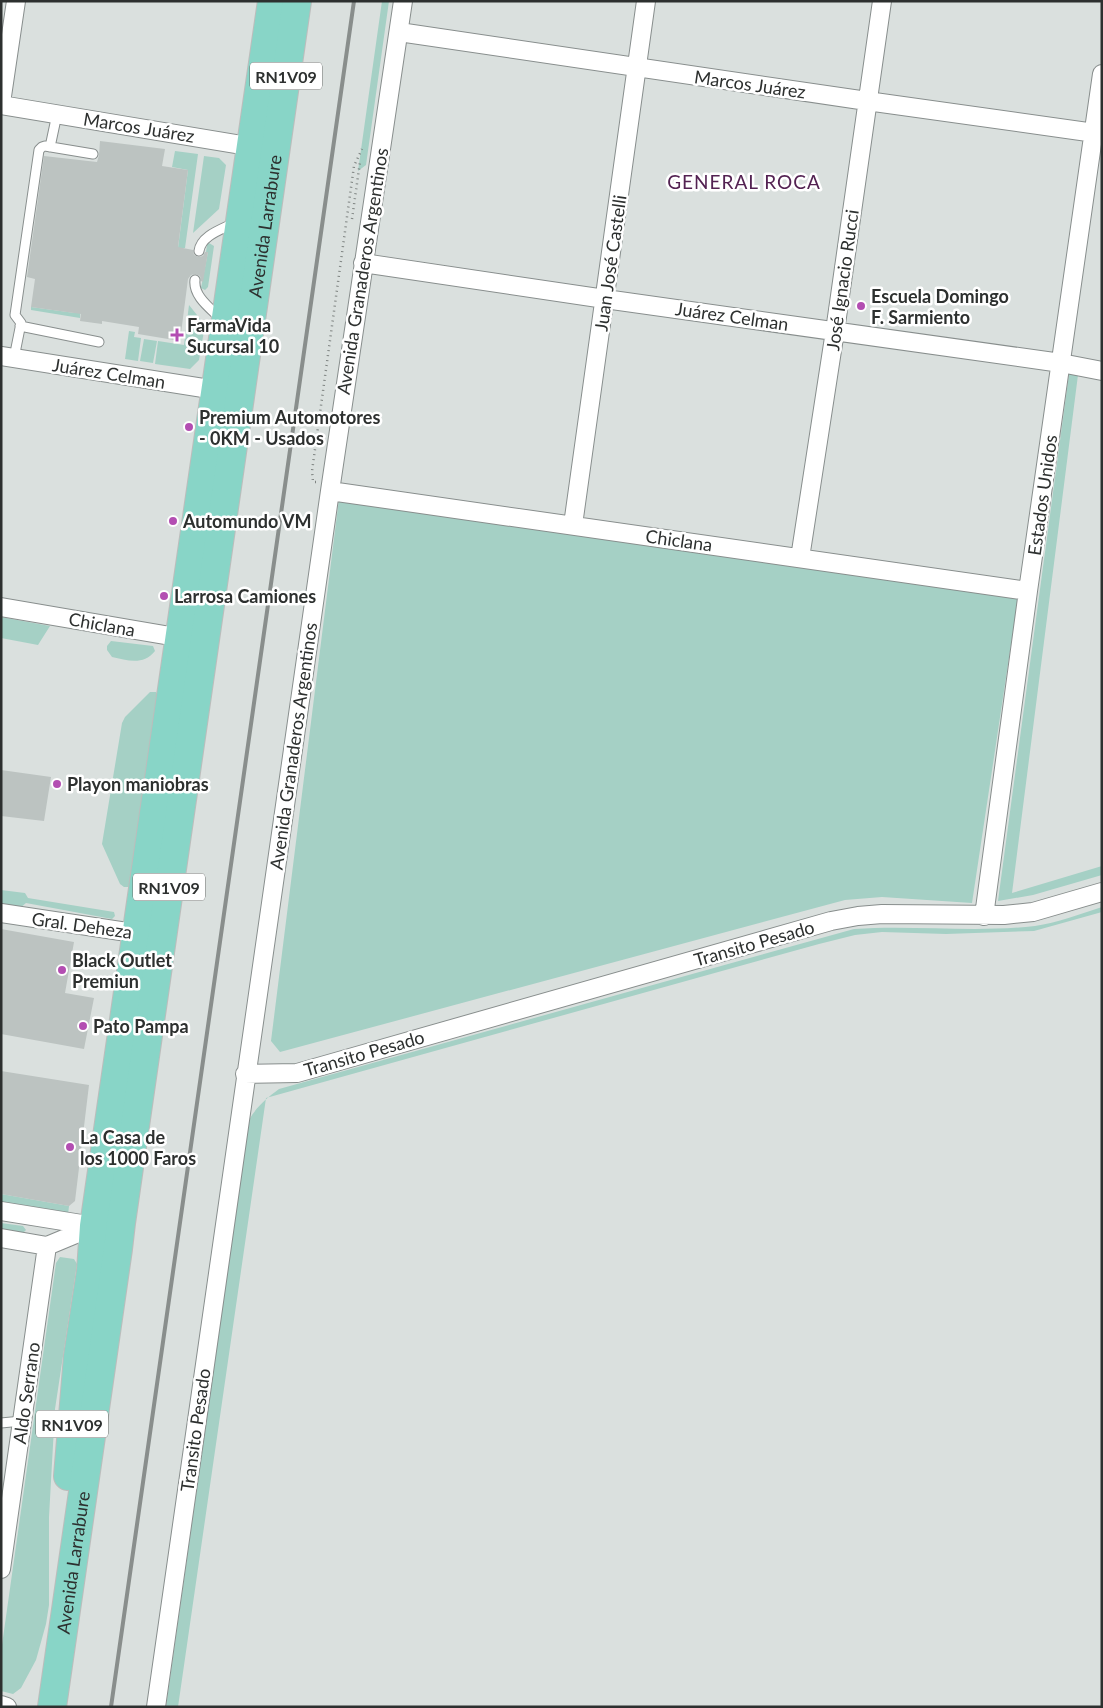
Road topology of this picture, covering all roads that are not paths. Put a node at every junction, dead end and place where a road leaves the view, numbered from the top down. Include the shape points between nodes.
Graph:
1 (16, 1) edge
2 (272, 1) edge
3 (297, 1) edge
4 (403, 1) edge
5 (646, 1) edge
6 (882, 1) edge
7 (399, 32) junction
8 (637, 68) junction
9 (1102, 74) edge
10 (867, 101) junction
11 (1, 104) edge
12 (57, 114) junction
13 (1098, 133) edge
14 (50, 147) junction
15 (264, 149) junction
16 (93, 154) dead end
17 (241, 220) junction
18 (199, 251) dead end
19 (363, 263) junction
20 (195, 280) dead end
21 (605, 299) junction
22 (226, 324) junction
23 (20, 326) junction
24 (835, 330) junction
25 (99, 342) dead end
26 (8, 357) edge
27 (1061, 364) junction
28 (1102, 371) edge
29 (216, 390) junction
30 (330, 490) junction
31 (573, 525) junction
32 (800, 558) junction
33 (1028, 591) junction
34 (1, 607) edge
35 (192, 640) junction
36 (1102, 892) edge
37 (1, 913) edge
38 (984, 916) junction
39 (150, 935) junction
40 (245, 1074) junction
41 (1, 1211) edge
42 (121, 1222) junction
43 (94, 1226) junction
44 (1, 1238) edge
45 (47, 1246) junction
46 (22, 1421) junction
47 (1, 1423) edge
48 (4, 1534) edge
49 (1, 1569) edge
50 (64, 1623) junction
51 (1, 1706) edge
52 (7, 1707) edge
53 (52, 1707) edge
54 (156, 1707) edge

1 - 11 street
2 - 15 main road, Avenida Larrabure / RN1V09
3 - 15 main road, Avenida Larrabure / RN1V09
4 - 7 street, Avenida Granaderos Argentinos
5 - 8 street, Juan José Castelli
6 - 10 street, José Ignacio Rucci
7 - 8 street, Marcos Juárez
7 - 19 street, Avenida Granaderos Argentinos
8 - 10 street, Marcos Juárez
8 - 21 street, Juan José Castelli
9 - 13 street, Estados Unidos
10 - 13 street, Marcos Juárez
10 - 24 street, José Ignacio Rucci
11 - 12 street, Marcos Juárez
12 - 14 lane
12 - 15 street, Marcos Juárez
13 - 27 street, Estados Unidos
14 - 16 lane
14 - 23 lane via 39,150 15,315
15 - 17 main road, Avenida Larrabure / RN1V09
15 - 35 main road, Avenida Larrabure / RN1V09
17 - 18 lane via 207,237
17 - 22 main road, Avenida Larrabure / RN1V09
19 - 21 street, Juárez Celman
19 - 30 street, Avenida Granaderos Argentinos
20 - 22 lane via 198,295
21 - 24 street, Juárez Celman
21 - 31 street, Juan José Castelli
22 - 29 main road, Avenida Larrabure / RN1V09
23 - 25 lane
23 - 26 lane
24 - 27 street, Juárez Celman
24 - 32 street, José Ignacio Rucci
26 - 29 street, Juárez Celman
27 - 28 street, Juárez Celman
27 - 33 street, Estados Unidos
29 - 35 main road, Avenida Larrabure / RN1V09
30 - 31 street, Chiclana
30 - 40 street, Avenida Granaderos Argentinos
31 - 32 street, Chiclana
32 - 33 street, Chiclana
33 - 38 street, Estados Unidos
34 - 35 street, Chiclana
35 - 39 main road, Avenida Larrabure / RN1V09
36 - 38 street, Transito Pesado via 1033,912
37 - 39 street, Gral. Deheza
38 - 40 street, Transito Pesado via 882,914 831,921 297,1073
39 - 42 main road, Avenida Larrabure / RN1V09
39 - 43 main road, Avenida Larrabure / RN1V09
40 - 54 street, Transito Pesado
41 - 43 street
42 - 43 street
42 - 50 main road, Avenida Larrabure / RN1V09
43 - 45 street
43 - 50 main road, Avenida Larrabure / RN1V09 via 91,1271 78,1356 65,1509 62,1564
44 - 45 street
45 - 46 street, Aldo Serrano
46 - 47 lane
46 - 48 street, Aldo Serrano
48 - 49 street, Aldo Serrano
50 - 53 main road, RN1V09
51 - 52 street

